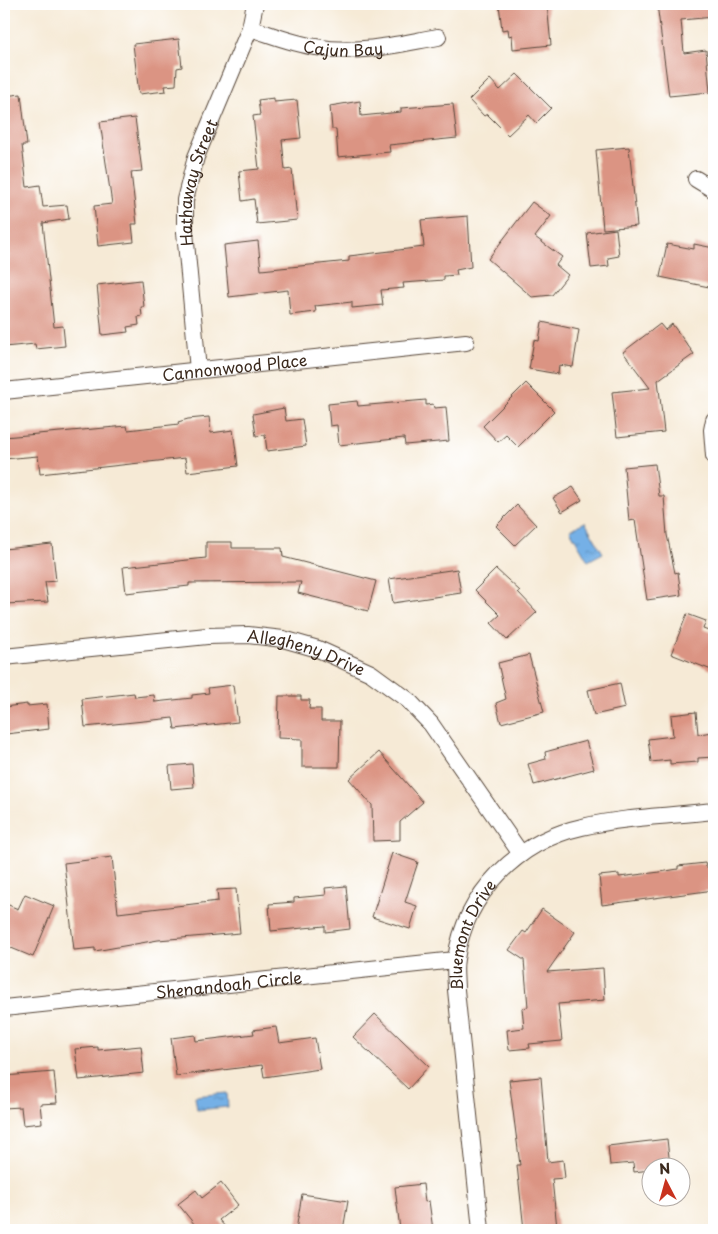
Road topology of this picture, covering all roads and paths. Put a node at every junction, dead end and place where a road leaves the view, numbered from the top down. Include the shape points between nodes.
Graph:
1 (255, 4) edge
2 (250, 28) junction
3 (438, 37) dead end
4 (696, 179) dead end
5 (714, 190) edge
6 (466, 342) dead end
7 (198, 370) junction
8 (4, 391) edge
9 (714, 420) edge
10 (714, 456) edge
11 (4, 657) edge
12 (714, 811) edge
13 (521, 854) junction
14 (455, 960) junction
15 (4, 1008) edge
16 (481, 1230) edge

1 - 2 street, Hathaway Street
2 - 3 street, Cajun Bay via 333,50 367,49
2 - 7 street, Hathaway Street via 196,157 184,200
4 - 5 street
6 - 7 street, Cannonwood Place
7 - 8 street, Cannonwood Place
9 - 10 street
11 - 13 street, Allegheny Drive via 248,635 283,639 318,649 371,673 408,700 431,724
12 - 13 street, Bluemont Drive via 580,827
13 - 14 street, Bluemont Drive via 482,892 470,913
14 - 15 street, Shenandoah Circle
14 - 16 street, Bluemont Drive

